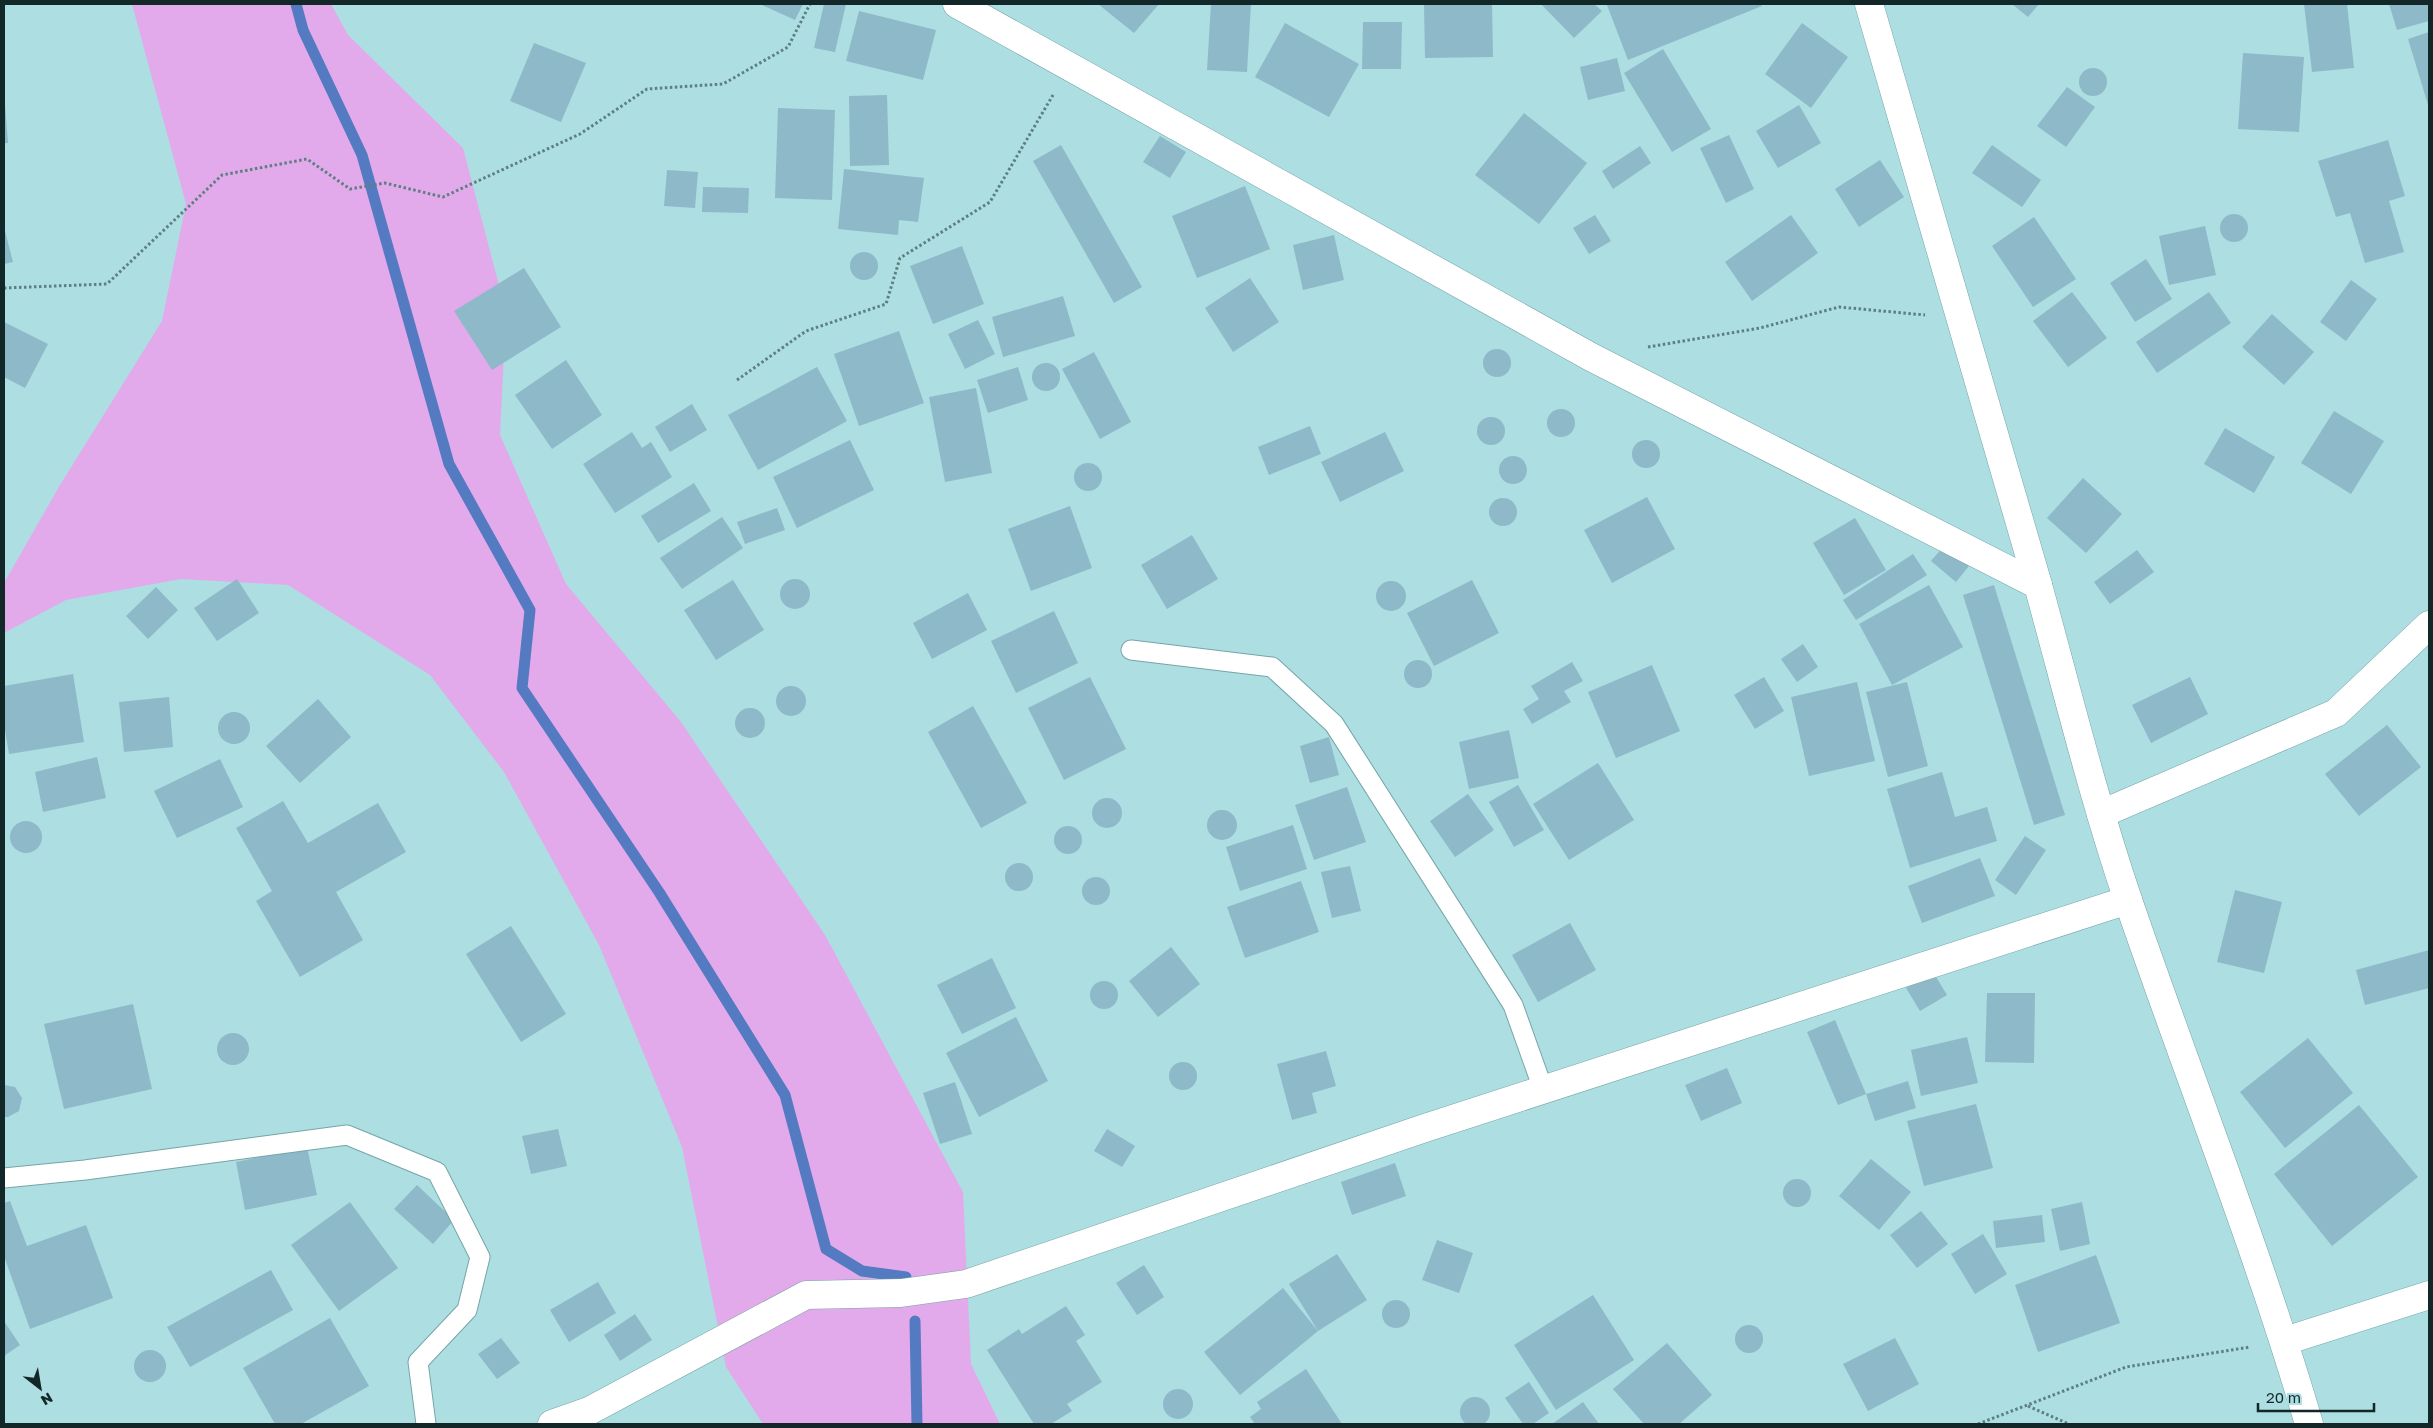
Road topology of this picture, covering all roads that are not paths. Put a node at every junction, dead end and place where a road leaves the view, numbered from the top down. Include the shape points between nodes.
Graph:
1 (957, 4) edge
2 (1869, 4) edge
3 (2038, 585) junction
4 (2429, 625) edge
5 (1131, 650) dead end
6 (2101, 814) junction
7 (2128, 900) junction
8 (1543, 1089) junction
9 (4, 1178) edge
10 (2429, 1295) edge
11 (2284, 1341) junction
12 (426, 1424) edge
13 (552, 1424) edge
14 (2309, 1424) edge

1 - 3 street via 1591,357
2 - 3 street
3 - 6 street
4 - 6 street via 2336,713
5 - 8 lane via 1272,667 1334,724 1513,1005
6 - 7 street
7 - 8 street
7 - 11 street
8 - 13 street via 966,1284 902,1293 806,1295 589,1411
9 - 12 lane via 346,1135 438,1172 480,1257 467,1310 418,1362
10 - 11 street
11 - 14 street

